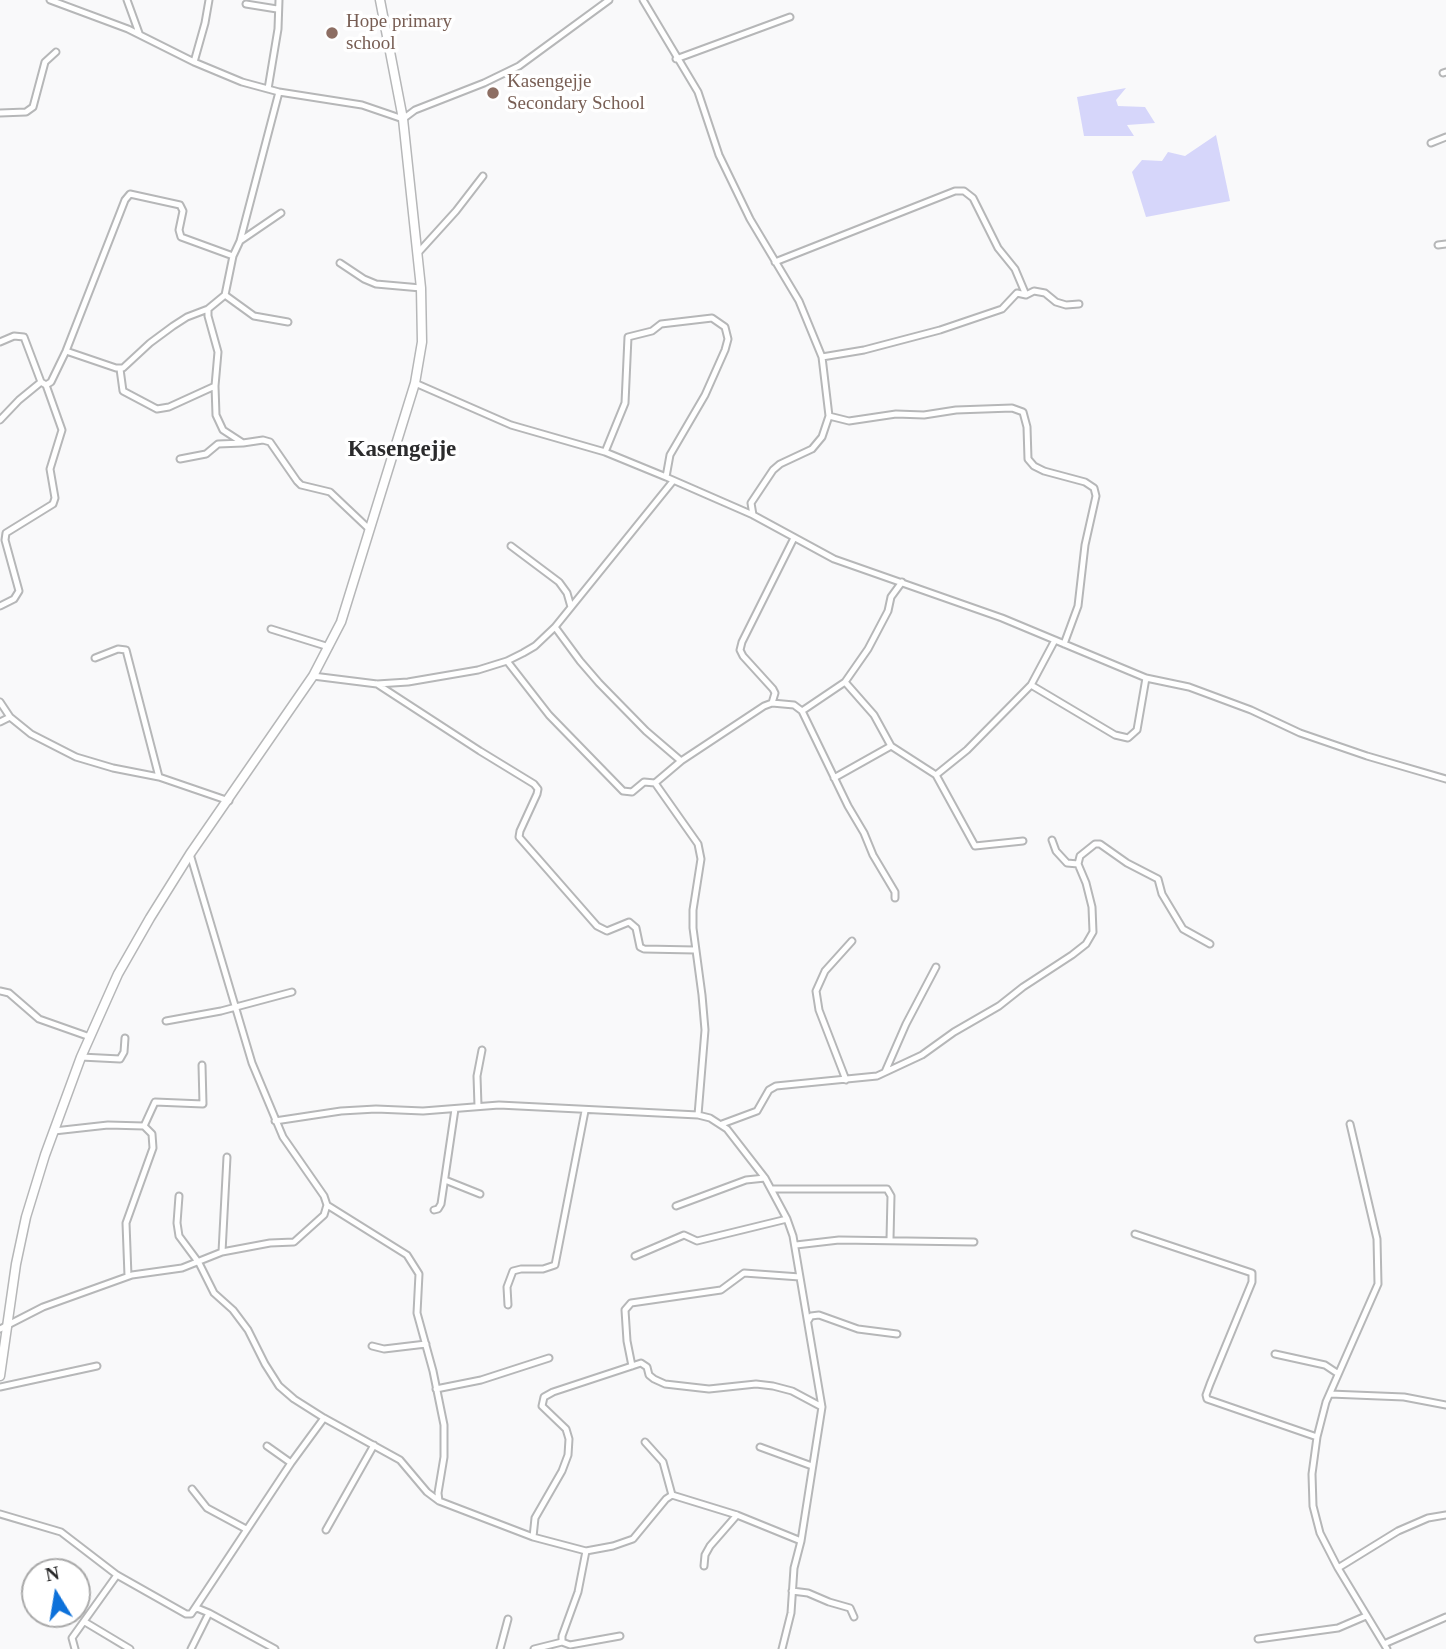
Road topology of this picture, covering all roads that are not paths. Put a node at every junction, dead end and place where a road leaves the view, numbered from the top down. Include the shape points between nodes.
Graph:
1 (50, 0) edge
2 (127, 0) edge
3 (209, 0) edge
4 (279, 0) edge
5 (608, 0) edge
6 (643, 0) edge
7 (382, 1) edge
8 (246, 4) dead end
9 (277, 9) junction
10 (790, 17) dead end
11 (139, 33) junction
12 (56, 52) dead end
13 (676, 59) junction
14 (194, 62) junction
15 (268, 89) junction
16 (279, 92) junction
17 (0, 113) edge
18 (403, 119) junction
19 (1446, 138) edge
20 (1431, 143) dead end
21 (483, 176) dead end
22 (281, 213) dead end
23 (240, 242) junction
24 (1446, 244) edge
25 (1438, 245) dead end
26 (417, 254) junction
27 (233, 256) junction
28 (775, 262) junction
29 (340, 263) dead end
30 (421, 288) junction
31 (225, 295) junction
32 (1026, 295) junction
33 (1079, 304) dead end
34 (208, 309) junction
35 (288, 323) dead end
36 (0, 342) edge
37 (66, 351) junction
38 (822, 357) junction
39 (120, 369) junction
40 (415, 383) junction
41 (43, 384) junction
42 (215, 386) junction
43 (829, 416) junction
44 (0, 420) edge
45 (243, 443) junction
46 (605, 452) junction
47 (180, 459) dead end
48 (666, 477) junction
49 (673, 481) junction
50 (753, 515) junction
51 (368, 528) junction
52 (794, 538) junction
53 (511, 546) dead end
54 (901, 582) junction
55 (0, 606) edge
56 (571, 607) junction
57 (555, 627) junction
58 (271, 629) dead end
59 (1055, 640) junction
60 (1064, 644) junction
61 (329, 647) junction
62 (95, 658) dead end
63 (507, 661) junction
64 (313, 676) junction
65 (1146, 678) junction
66 (845, 681) junction
67 (377, 684) junction
68 (1031, 685) junction
69 (0, 702) edge
70 (772, 703) junction
71 (802, 711) junction
72 (10, 717) junction
73 (0, 722) edge
74 (891, 746) junction
75 (681, 761) junction
76 (936, 775) junction
77 (159, 777) junction
78 (834, 778) junction
79 (1446, 779) edge
80 (655, 783) junction
81 (229, 801) junction
82 (1052, 840) dead end
83 (1023, 841) dead end
84 (190, 854) junction
85 (1078, 864) junction
86 (895, 898) dead end
87 (852, 942) dead end
88 (1210, 944) dead end
89 (695, 950) junction
90 (936, 967) dead end
91 (0, 991) edge
92 (292, 992) dead end
93 (235, 1006) junction
94 (166, 1021) dead end
95 (90, 1037) junction
96 (125, 1038) dead end
97 (482, 1050) dead end
98 (80, 1057) junction
99 (202, 1065) dead end
100 (885, 1072) junction
101 (846, 1080) junction
102 (478, 1106) junction
103 (455, 1109) junction
104 (585, 1111) junction
105 (698, 1115) junction
106 (275, 1121) junction
107 (722, 1124) junction
108 (1350, 1124) dead end
109 (144, 1126) junction
110 (54, 1131) junction
111 (228, 1157) dead end
112 (765, 1178) junction
113 (445, 1180) junction
114 (772, 1189) junction
115 (480, 1195) dead end
116 (179, 1196) dead end
117 (327, 1205) junction
118 (676, 1206) dead end
119 (434, 1210) dead end
120 (787, 1219) junction
121 (1135, 1234) dead end
122 (890, 1239) junction
123 (974, 1242) dead end
124 (796, 1245) junction
125 (222, 1252) junction
126 (635, 1256) dead end
127 (199, 1263) junction
128 (128, 1276) junction
129 (800, 1277) junction
130 (508, 1305) dead end
131 (808, 1321) junction
132 (3, 1328) edge
133 (897, 1334) dead end
134 (426, 1344) junction
135 (372, 1346) dead end
136 (1275, 1354) dead end
137 (549, 1358) dead end
138 (97, 1366) dead end
139 (632, 1366) junction
140 (1337, 1373) junction
141 (0, 1376) edge
142 (0, 1387) edge
143 (436, 1389) junction
144 (1329, 1394) junction
145 (1446, 1405) edge
146 (822, 1407) junction
147 (324, 1418) junction
148 (1317, 1437) junction
149 (645, 1442) dead end
150 (374, 1445) junction
151 (267, 1446) dead end
152 (760, 1447) dead end
153 (291, 1462) junction
154 (812, 1466) junction
155 (192, 1489) dead end
156 (673, 1495) junction
157 (439, 1501) junction
158 (0, 1514) edge
159 (737, 1515) junction
160 (1446, 1515) edge
161 (246, 1530) junction
162 (326, 1530) dead end
163 (533, 1537) junction
164 (801, 1541) junction
165 (586, 1551) junction
166 (704, 1566) dead end
167 (1338, 1568) junction
168 (117, 1575) junction
169 (792, 1591) junction
170 (194, 1610) junction
171 (91, 1613) edge
172 (209, 1613) junction
173 (1366, 1616) junction
174 (854, 1617) dead end
175 (1446, 1617) edge
176 (508, 1619) dead end
177 (91, 1626) edge
178 (80, 1628) edge
179 (620, 1636) dead end
180 (1258, 1639) dead end
181 (562, 1642) junction
182 (588, 1645) edge
183 (1385, 1647) edge
184 (75, 1649) edge
185 (130, 1649) edge
186 (191, 1649) edge
187 (275, 1649) edge
188 (500, 1649) edge
189 (534, 1649) edge
190 (782, 1649) edge

1 - 11 street
2 - 11 street
3 - 14 street
4 - 9 street
5 - 18 street via 511,70
6 - 13 street
7 - 18 street
8 - 9 street
9 - 15 street
10 - 13 street
11 - 14 street
12 - 17 street via 45,62 33,107
13 - 28 street via 698,92 719,155
14 - 15 street
15 - 16 street
16 - 18 street via 362,105
16 - 23 street
18 - 26 street
19 - 20 street
21 - 26 street
22 - 23 street
23 - 27 street
24 - 25 street
26 - 30 street
27 - 31 street
27 - 37 street via 181,237 180,205 130,194
28 - 32 street via 964,191 973,198
28 - 38 street via 799,301
29 - 30 street via 376,284
30 - 40 street via 422,342
31 - 34 street
31 - 35 street via 254,316
32 - 33 street via 1034,291 1066,305
32 - 38 street via 1017,293 1002,309 940,330
34 - 39 street via 173,326
34 - 42 street via 218,352
36 - 41 street via 24,337
37 - 39 street
37 - 41 street via 51,382
38 - 43 street
39 - 42 street via 122,391 157,409
40 - 46 street via 511,425
40 - 51 street
41 - 44 street
41 - 55 street via 62,430 50,469 55,498 53,504 6,533 19,591
42 - 45 street via 219,422
43 - 50 street via 812,449 773,470 751,503
43 - 60 street via 849,421 956,410 1012,408 1023,412 1028,459 1034,466 1085,482 1096,496 1078,606
45 - 47 street via 218,444 206,454
45 - 51 street via 270,442 301,485 330,492
46 - 48 street
46 - 48 street via 625,402 628,337 661,324 712,318 724,327 725,350 705,396 670,455
48 - 49 street
49 - 50 street
49 - 56 street
50 - 52 street
51 - 61 street via 350,597
52 - 54 street via 834,559
52 - 70 street via 740,650 773,689
53 - 56 street via 559,582
54 - 59 street
54 - 66 street via 868,649
56 - 57 street
57 - 63 street via 535,646
57 - 75 street via 613,697
58 - 61 street
59 - 60 street
59 - 68 street
60 - 65 street
61 - 64 street
62 - 77 street via 126,650
63 - 67 street via 447,677
63 - 80 street via 549,715 623,791
64 - 67 street
64 - 81 street
65 - 68 street via 1137,730 1128,738 1115,735
65 - 79 street via 1189,687 1300,733
66 - 71 street
66 - 74 street via 874,715
67 - 89 street via 536,786 519,837 597,926 607,931 629,922 644,949
68 - 76 street
69 - 72 street
70 - 71 street via 794,705
70 - 75 street
71 - 78 street
72 - 73 street
72 - 77 street via 31,734 76,757
74 - 76 street
74 - 78 street
75 - 80 street
76 - 83 street via 975,846
77 - 81 street
78 - 86 street
80 - 89 street via 700,851 693,920
81 - 84 street
82 - 85 street via 1067,863
84 - 93 street
84 - 95 street via 117,974
85 - 88 street via 1080,856 1100,844 1158,879 1183,929
85 - 100 street via 1094,915 1093,932 1086,944 999,1006 922,1055
87 - 101 street via 825,971 816,992
89 - 105 street via 705,1030
90 - 100 street
91 - 95 street via 9,993 39,1019
92 - 93 street
93 - 94 street
93 - 106 street
95 - 98 street
96 - 98 street via 120,1059
97 - 102 street
98 - 110 street
99 - 109 street via 203,1104 155,1102
100 - 101 street
101 - 107 street via 776,1086 757,1111
102 - 103 street
102 - 104 street
103 - 106 street via 352,1110
103 - 113 street
104 - 105 street
104 - 130 street via 555,1265 513,1271
105 - 107 street
106 - 117 street
107 - 112 street
108 - 140 street via 1377,1239 1378,1284
109 - 110 street
109 - 128 street via 152,1133 153,1147 126,1223
110 - 132 street via 26,1217
111 - 125 street
112 - 114 street
112 - 118 street via 746,1180
113 - 115 street
113 - 119 street via 440,1206
114 - 120 street
114 - 122 street via 887,1189 891,1196
116 - 127 street via 179,1236
117 - 125 street via 322,1217 294,1242
117 - 134 street via 412,1260 419,1274 416,1308
120 - 124 street
120 - 126 street via 697,1241 684,1235
121 - 148 street via 1252,1273 1207,1399
122 - 123 street
122 - 124 street
124 - 129 street
125 - 127 street
127 - 128 street
127 - 147 street via 214,1293 248,1330 279,1386
128 - 132 street
129 - 131 street
129 - 139 street via 744,1273 721,1290 631,1303 625,1310
131 - 133 street via 811,1316 823,1315 858,1329
131 - 146 street
132 - 141 street
134 - 135 street
134 - 143 street
136 - 140 street via 1325,1365
137 - 143 street
138 - 142 street
139 - 146 street via 644,1364 654,1380 665,1384 709,1389 773,1386
139 - 163 street via 542,1399 542,1406 566,1429 569,1448 562,1471 535,1518
140 - 144 street
143 - 157 street via 444,1425
144 - 145 street via 1404,1397
144 - 148 street
146 - 154 street
147 - 150 street
147 - 153 street
148 - 167 street via 1313,1506 1320,1533
149 - 156 street via 663,1462
150 - 157 street via 400,1460
150 - 162 street
151 - 153 street
152 - 154 street
153 - 161 street
154 - 164 street
155 - 161 street via 207,1508
156 - 159 street
156 - 165 street via 634,1539
157 - 163 street
158 - 168 street via 61,1532
159 - 164 street
159 - 166 street via 710,1546
160 - 167 street via 1398,1531
161 - 170 street
163 - 165 street
164 - 169 street
165 - 181 street
167 - 173 street
168 - 170 street via 186,1614
168 - 171 street
169 - 174 street via 850,1608
169 - 190 street
170 - 172 street
172 - 186 street
172 - 187 street
173 - 180 street via 1338,1628
173 - 183 street
175 - 183 street
176 - 188 street
177 - 185 street
178 - 184 street via 72,1638
179 - 182 street
181 - 182 street
181 - 189 street

